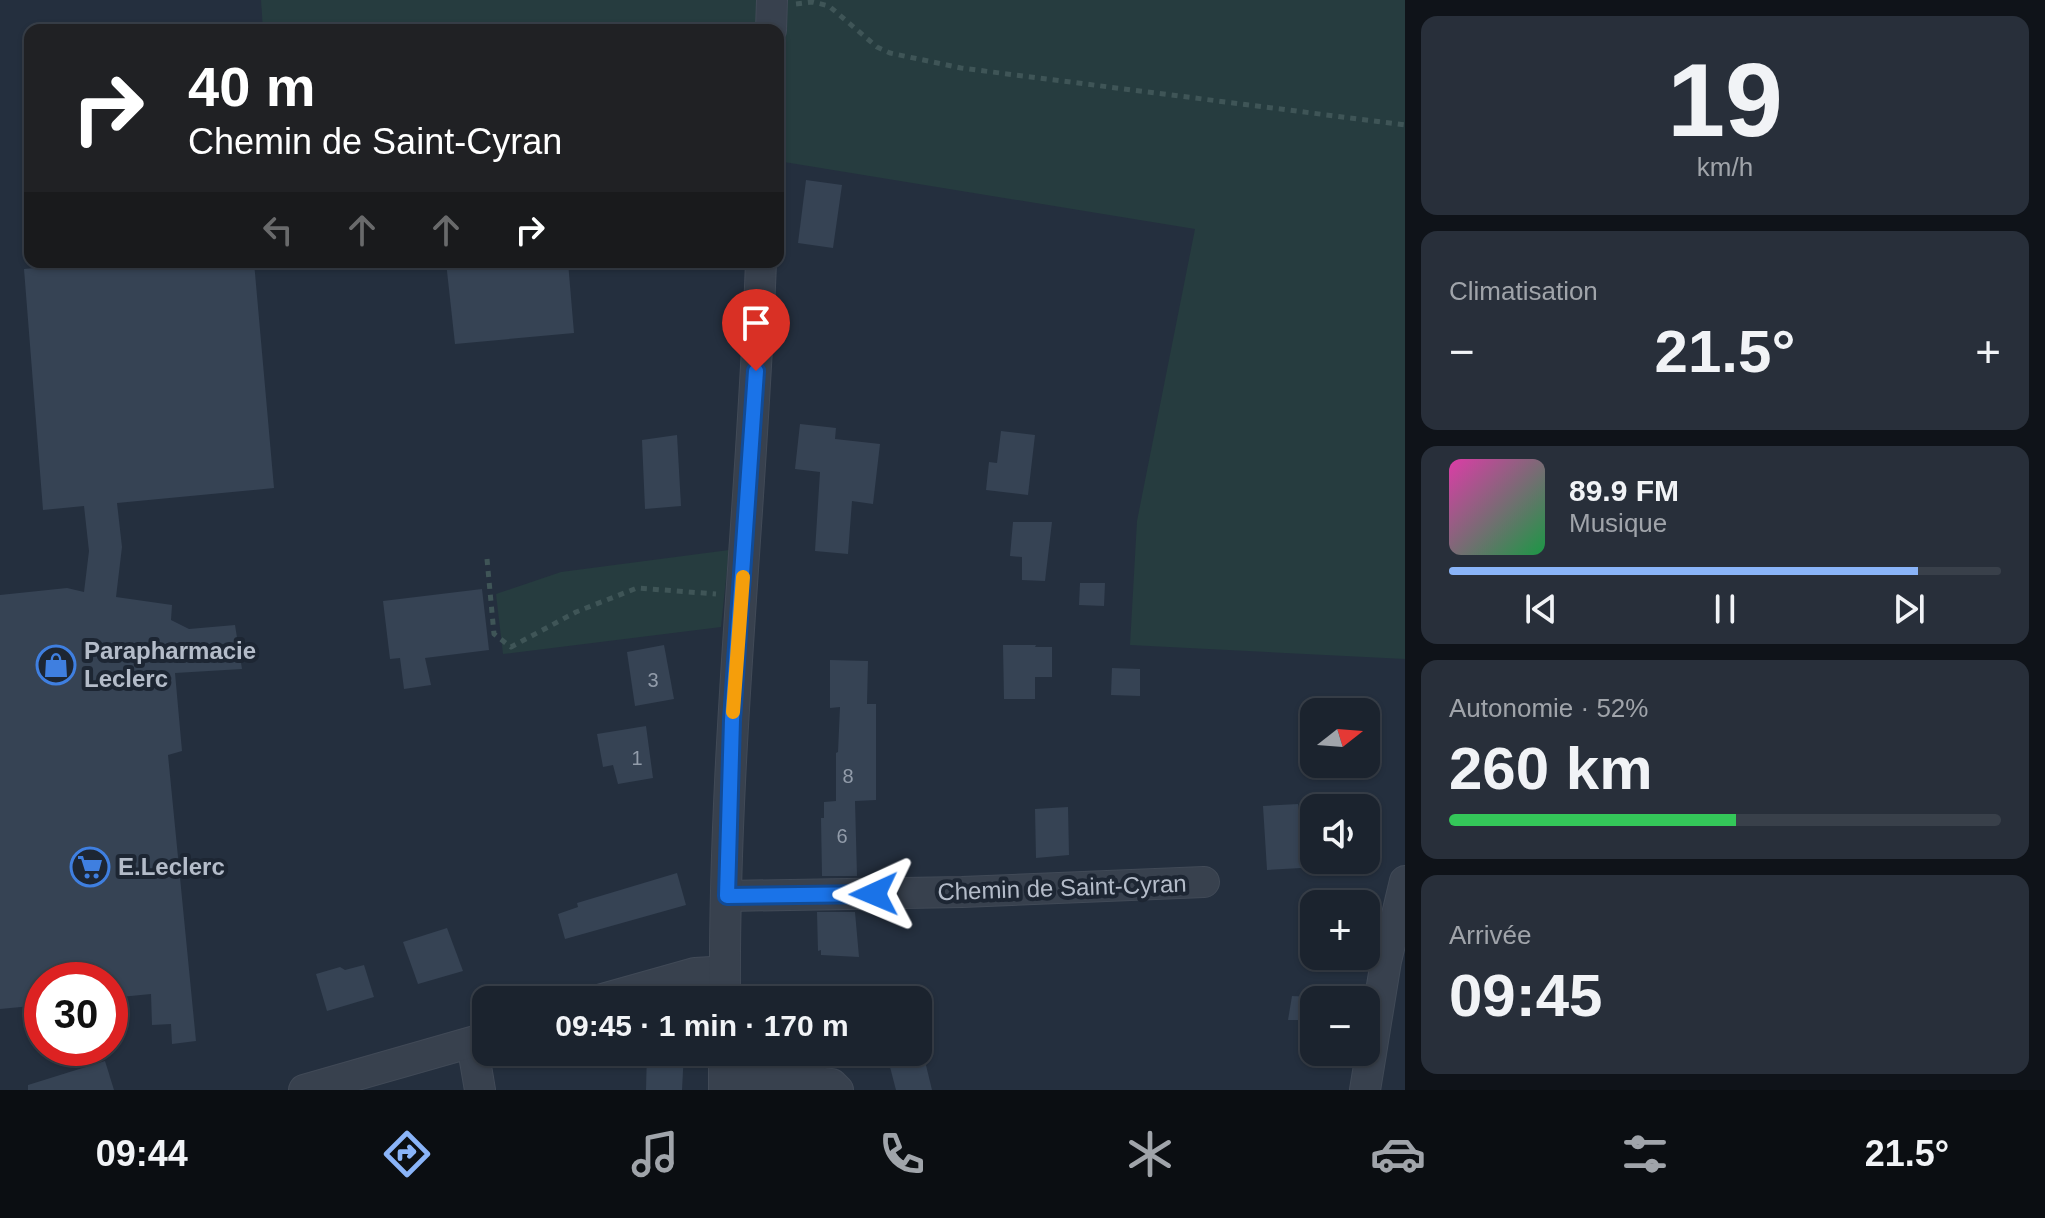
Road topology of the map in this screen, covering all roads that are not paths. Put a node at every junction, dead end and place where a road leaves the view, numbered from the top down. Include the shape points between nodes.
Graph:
1 (761, 268) edge
2 (1405, 881) edge
3 (1204, 882) dead end
4 (727, 896) junction
5 (649, 986) edge
6 (722, 986) edge
7 (724, 986) edge
8 (472, 1042) edge
9 (480, 1066) edge
10 (724, 1075) edge
11 (304, 1090) edge
12 (480, 1090) edge
13 (838, 1090) edge
14 (1365, 1090) edge

1 - 4 street via 732,720
2 - 14 street
3 - 4 street, Chemin de Saint-Cyran
4 - 7 street
5 - 6 street via 712,972
8 - 11 street
9 - 12 street
10 - 13 street via 817,1082

